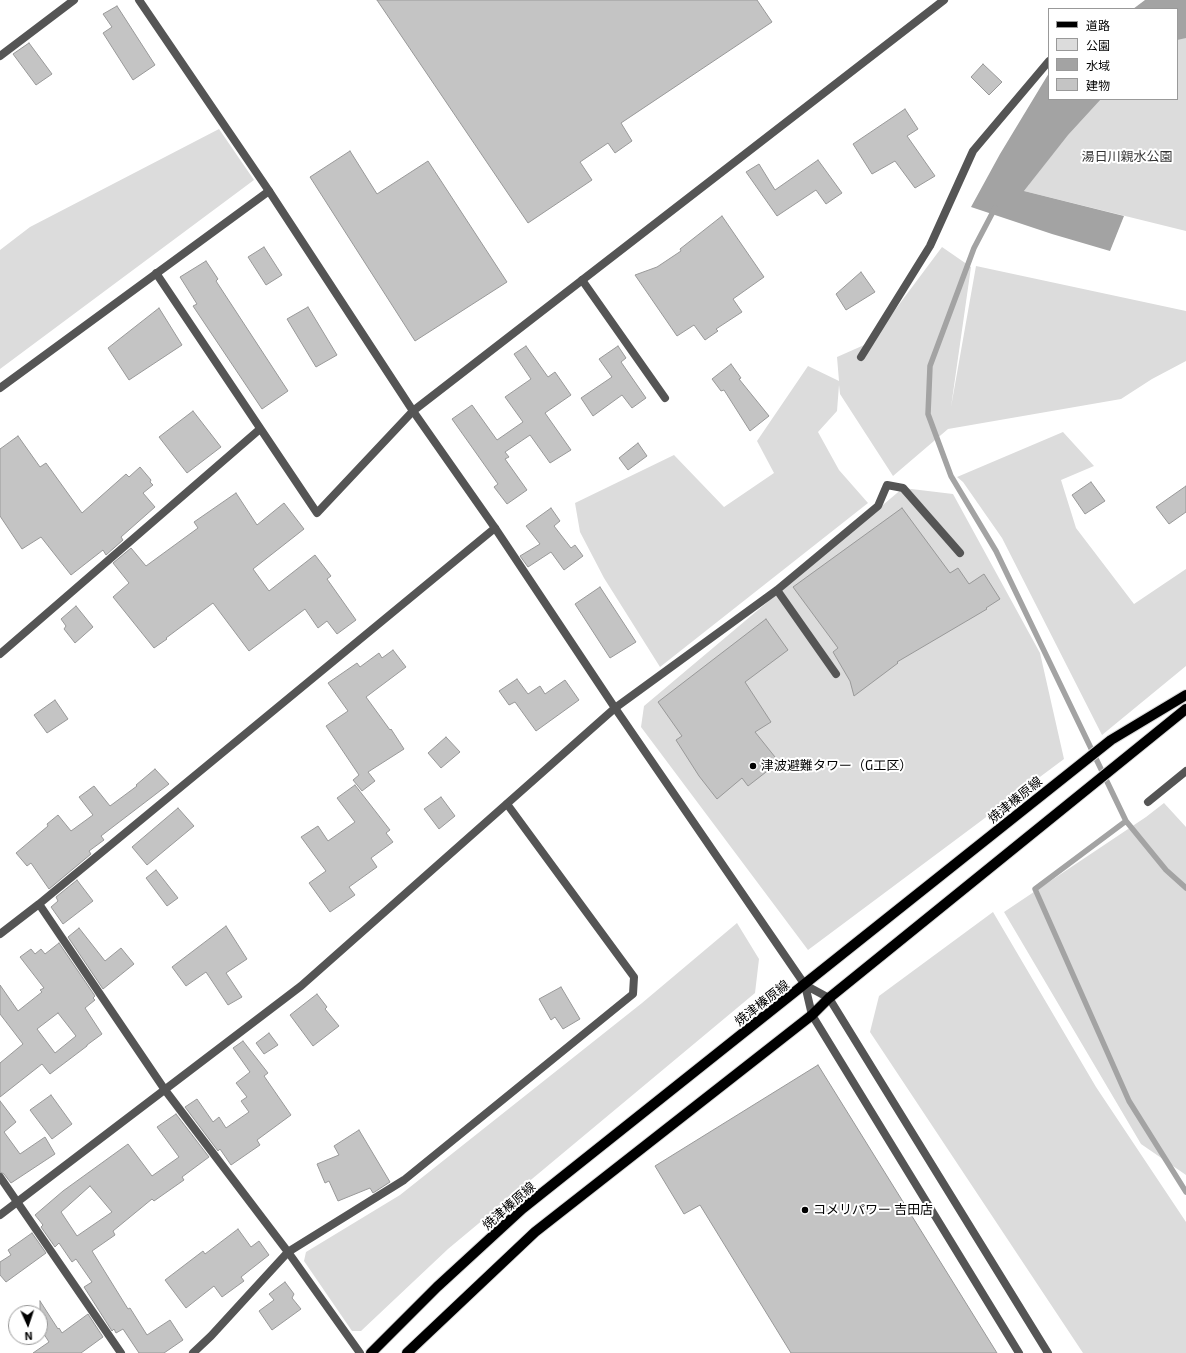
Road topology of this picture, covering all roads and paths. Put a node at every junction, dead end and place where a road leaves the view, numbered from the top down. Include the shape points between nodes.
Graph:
1 (74, 0) edge
2 (139, 0) edge
3 (944, 0) edge
4 (0, 56) edge
5 (1048, 62) edge
6 (269, 191) junction
7 (156, 273) junction
8 (582, 280) junction
9 (861, 357) dead end
10 (0, 388) edge
11 (665, 398) dead end
12 (413, 411) junction
13 (260, 429) junction
14 (495, 528) junction
15 (960, 553) dead end
16 (777, 590) junction
17 (0, 654) edge
18 (836, 674) dead end
19 (1186, 695) edge
20 (615, 708) junction
21 (1186, 709) edge
22 (1186, 771) edge
23 (1148, 802) dead end
24 (507, 804) junction
25 (40, 904) junction
26 (0, 934) edge
27 (805, 985) junction
28 (829, 998) junction
29 (812, 1015) junction
30 (164, 1090) junction
31 (0, 1177) edge
32 (16, 1202) junction
33 (0, 1215) edge
34 (288, 1252) junction
35 (121, 1353) edge
36 (193, 1353) edge
37 (360, 1353) edge
38 (371, 1353) edge
39 (407, 1353) edge
40 (1019, 1353) edge
41 (1048, 1353) edge

1 - 4 street
2 - 6 street
3 - 8 street
5 - 9 street via 973,151 930,246
6 - 7 street
6 - 12 street
7 - 10 street
7 - 13 street
8 - 11 street
8 - 12 street
12 - 13 street via 317,513
12 - 14 street
13 - 17 street
14 - 20 street
14 - 25 street
15 - 16 street via 903,488 887,485 878,506
16 - 18 street
16 - 20 street
19 - 27 main road, 焼津榛原線 via 1111,740
20 - 24 street
20 - 27 street
21 - 28 main road
22 - 23 street
24 - 30 street via 301,986
24 - 34 street via 634,977 633,994 404,1180
25 - 26 street
25 - 30 street
27 - 28 street
27 - 29 street
27 - 38 main road, 焼津榛原線 via 522,1209 437,1287
28 - 29 main road
28 - 41 street
29 - 39 main road via 535,1232
29 - 40 street
30 - 32 street
30 - 34 street
31 - 32 street
32 - 33 street
32 - 35 street
34 - 36 street
34 - 37 street

